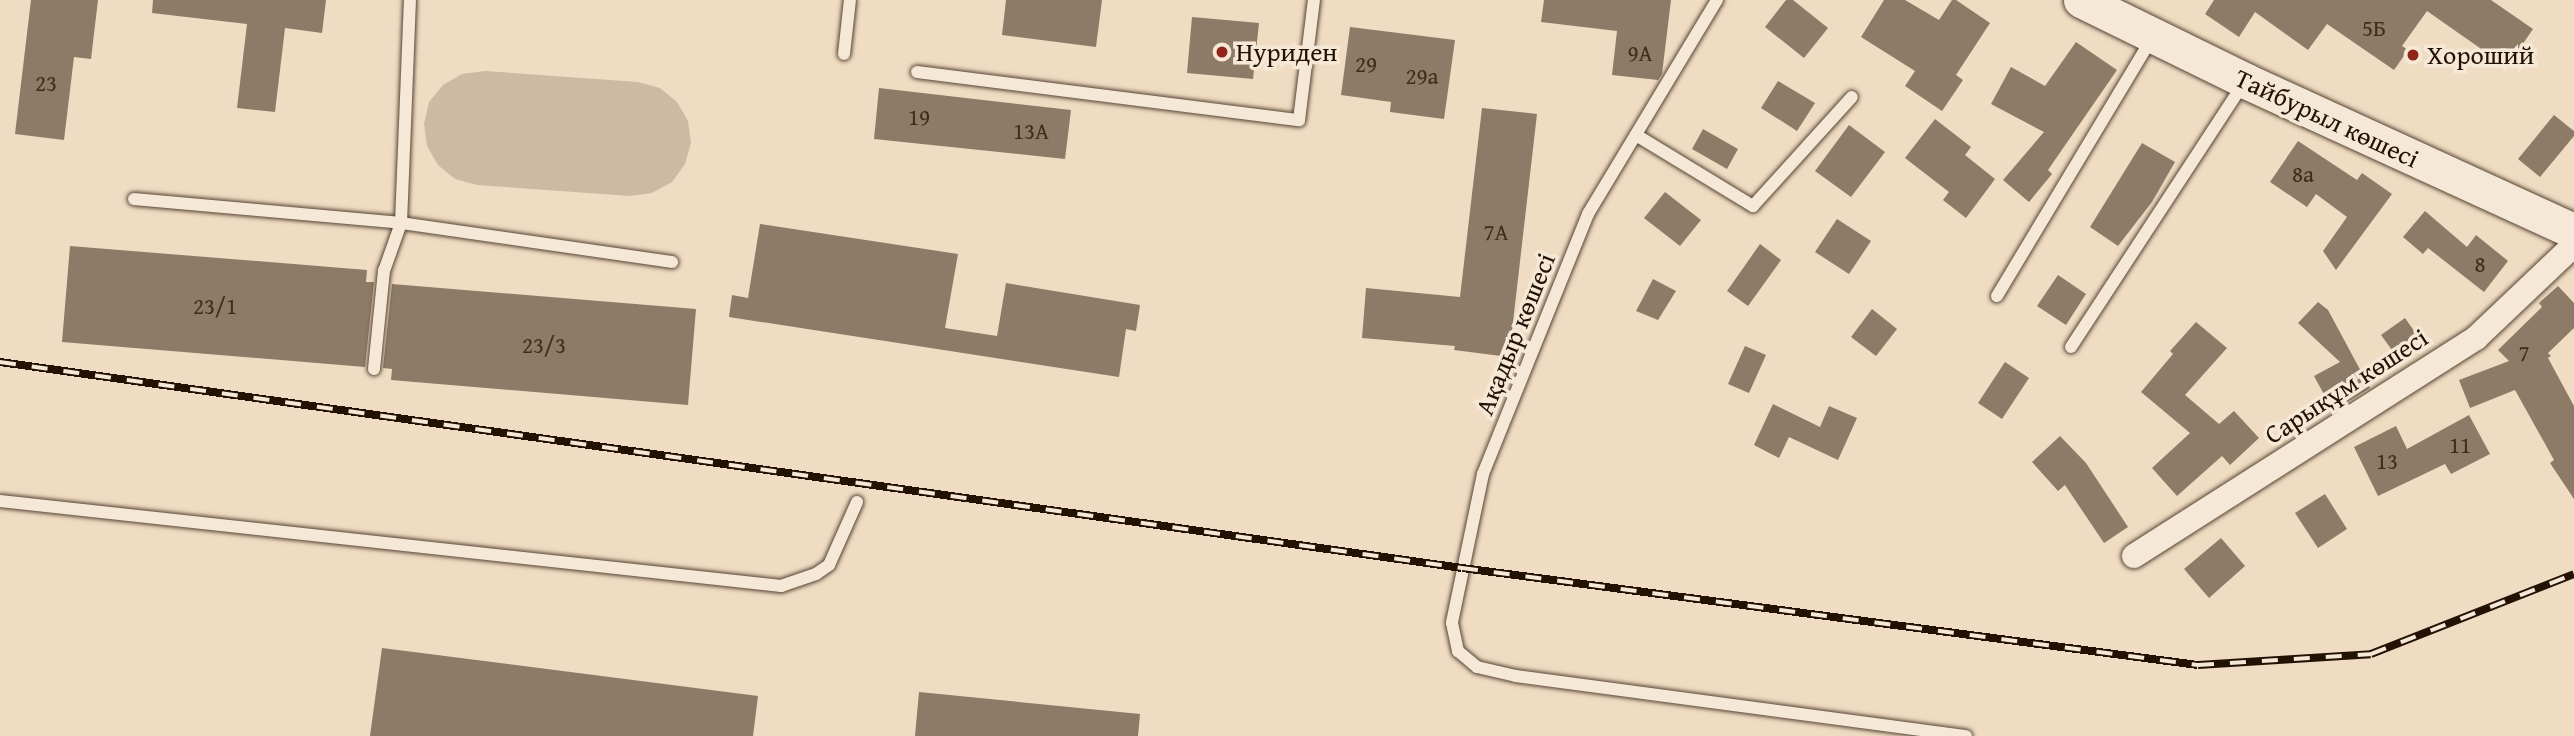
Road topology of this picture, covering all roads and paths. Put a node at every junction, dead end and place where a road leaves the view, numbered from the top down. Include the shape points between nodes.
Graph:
1 (410, 0) edge
2 (850, 0) edge
3 (1314, 0) edge
4 (1717, 0) edge
5 (2081, 0) edge
6 (2154, 35) junction
7 (844, 54) dead end
8 (917, 72) dead end
9 (2246, 81) junction
10 (1852, 97) dead end
11 (1636, 135) junction
12 (134, 199) dead end
13 (401, 223) junction
14 (2574, 231) edge
15 (2574, 245) edge
16 (672, 262) dead end
17 (1997, 296) dead end
18 (2071, 347) dead end
19 (374, 369) dead end
20 (0, 501) edge
21 (857, 502) dead end
22 (2134, 556) dead end
23 (1966, 736) edge

1 - 13 lane
2 - 7 lane
3 - 8 lane via 1299,120
4 - 11 lane, Ақадыр көшесі
5 - 6 main road, Тайбурыл көшесі
6 - 9 main road, Тайбурыл көшесі
6 - 17 lane
9 - 14 main road, Тайбурыл көшесі
9 - 18 lane
10 - 11 lane via 1754,206
11 - 23 lane, Ақадыр көшесі via 1588,214 1483,474 1452,624 1458,651 1477,667 1516,676
12 - 13 lane
13 - 16 lane
13 - 19 lane via 384,271
15 - 22 street, Сарықұм көшесі via 2476,338
20 - 21 lane via 781,586 816,575 830,565

